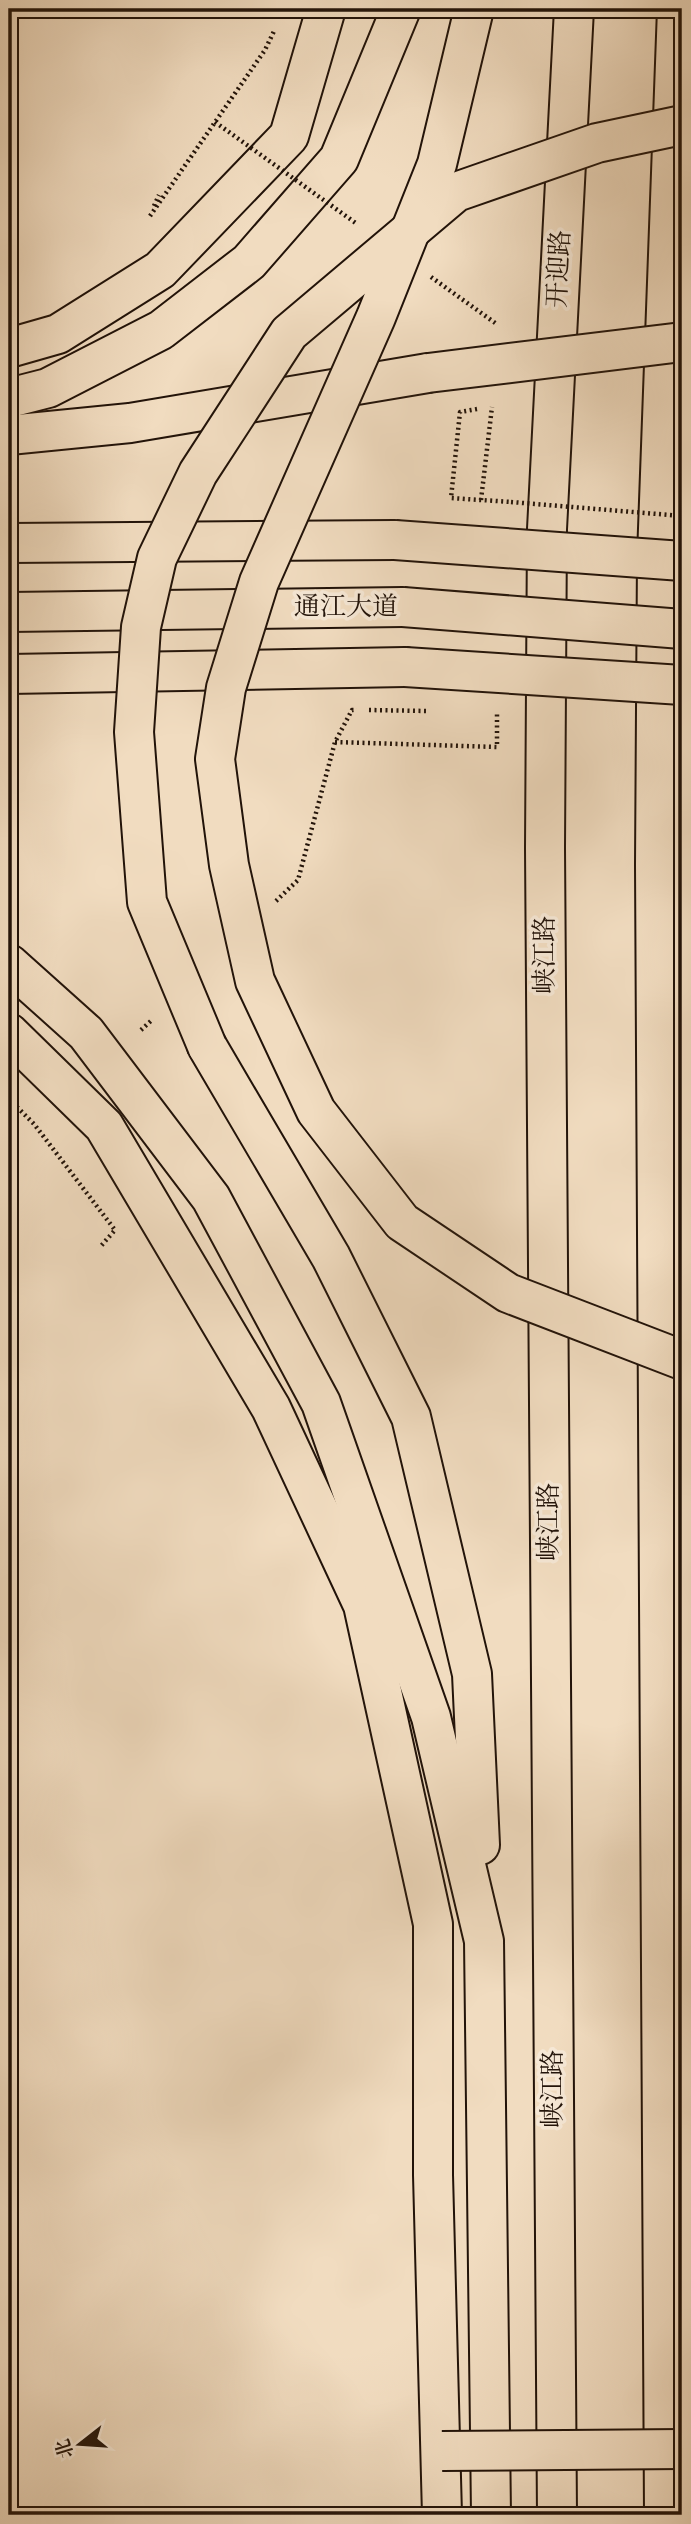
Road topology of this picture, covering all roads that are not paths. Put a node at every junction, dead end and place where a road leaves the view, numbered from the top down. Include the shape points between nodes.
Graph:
1 (326, 9) edge
2 (401, 9) edge
3 (474, 9) edge
4 (574, 9) edge
5 (677, 9) edge
6 (682, 125) edge
7 (682, 342) edge
8 (9, 348) edge
9 (9, 398) edge
10 (9, 435) edge
11 (547, 529) joint
12 (9, 543) edge
13 (670, 558) edge
14 (9, 612) edge
15 (682, 629) edge
16 (9, 674) edge
17 (682, 685) edge
18 (9, 964) edge
19 (9, 1032) edge
20 (682, 1360) edge
21 (484, 1941) junction
22 (682, 2449) edge
23 (443, 2451) junction
24 (442, 2515) edge
25 (491, 2515) edge
26 (557, 2515) edge
27 (664, 2515) edge

1 - 8 main road via 289,136 160,270 58,334
2 - 9 main road via 339,159 249,262 161,330 48,388
3 - 20 main road, bridge via 437,164 376,317 259,582 226,688 215,759 229,865 255,981 316,1111 402,1222 508,1293
4 - 11 main road, 开迎路
5 - 13 main road
6 - 21 main road, bridge via 597,143 456,192 289,333 198,474 157,558 141,627 134,732 147,902 207,1046 331,1256 411,1417 472,1674
7 - 10 main road, bridge via 428,373 130,423
11 - 26 main road, 峡江路 via 545,862
12 - 13 main road, bridge via 395,540
13 - 27 main road via 655,879
14 - 15 main road, 通江大道, bridge via 403,607
16 - 17 main road, bridge via 405,667
18 - 21 main road via 86,1032 211,1198 321,1403 431,1717
19 - 23 main road via 104,1126 271,1408 362,1605 433,1924 433,2175
21 - 25 main road
22 - 23 main road, bridge
23 - 24 main road

